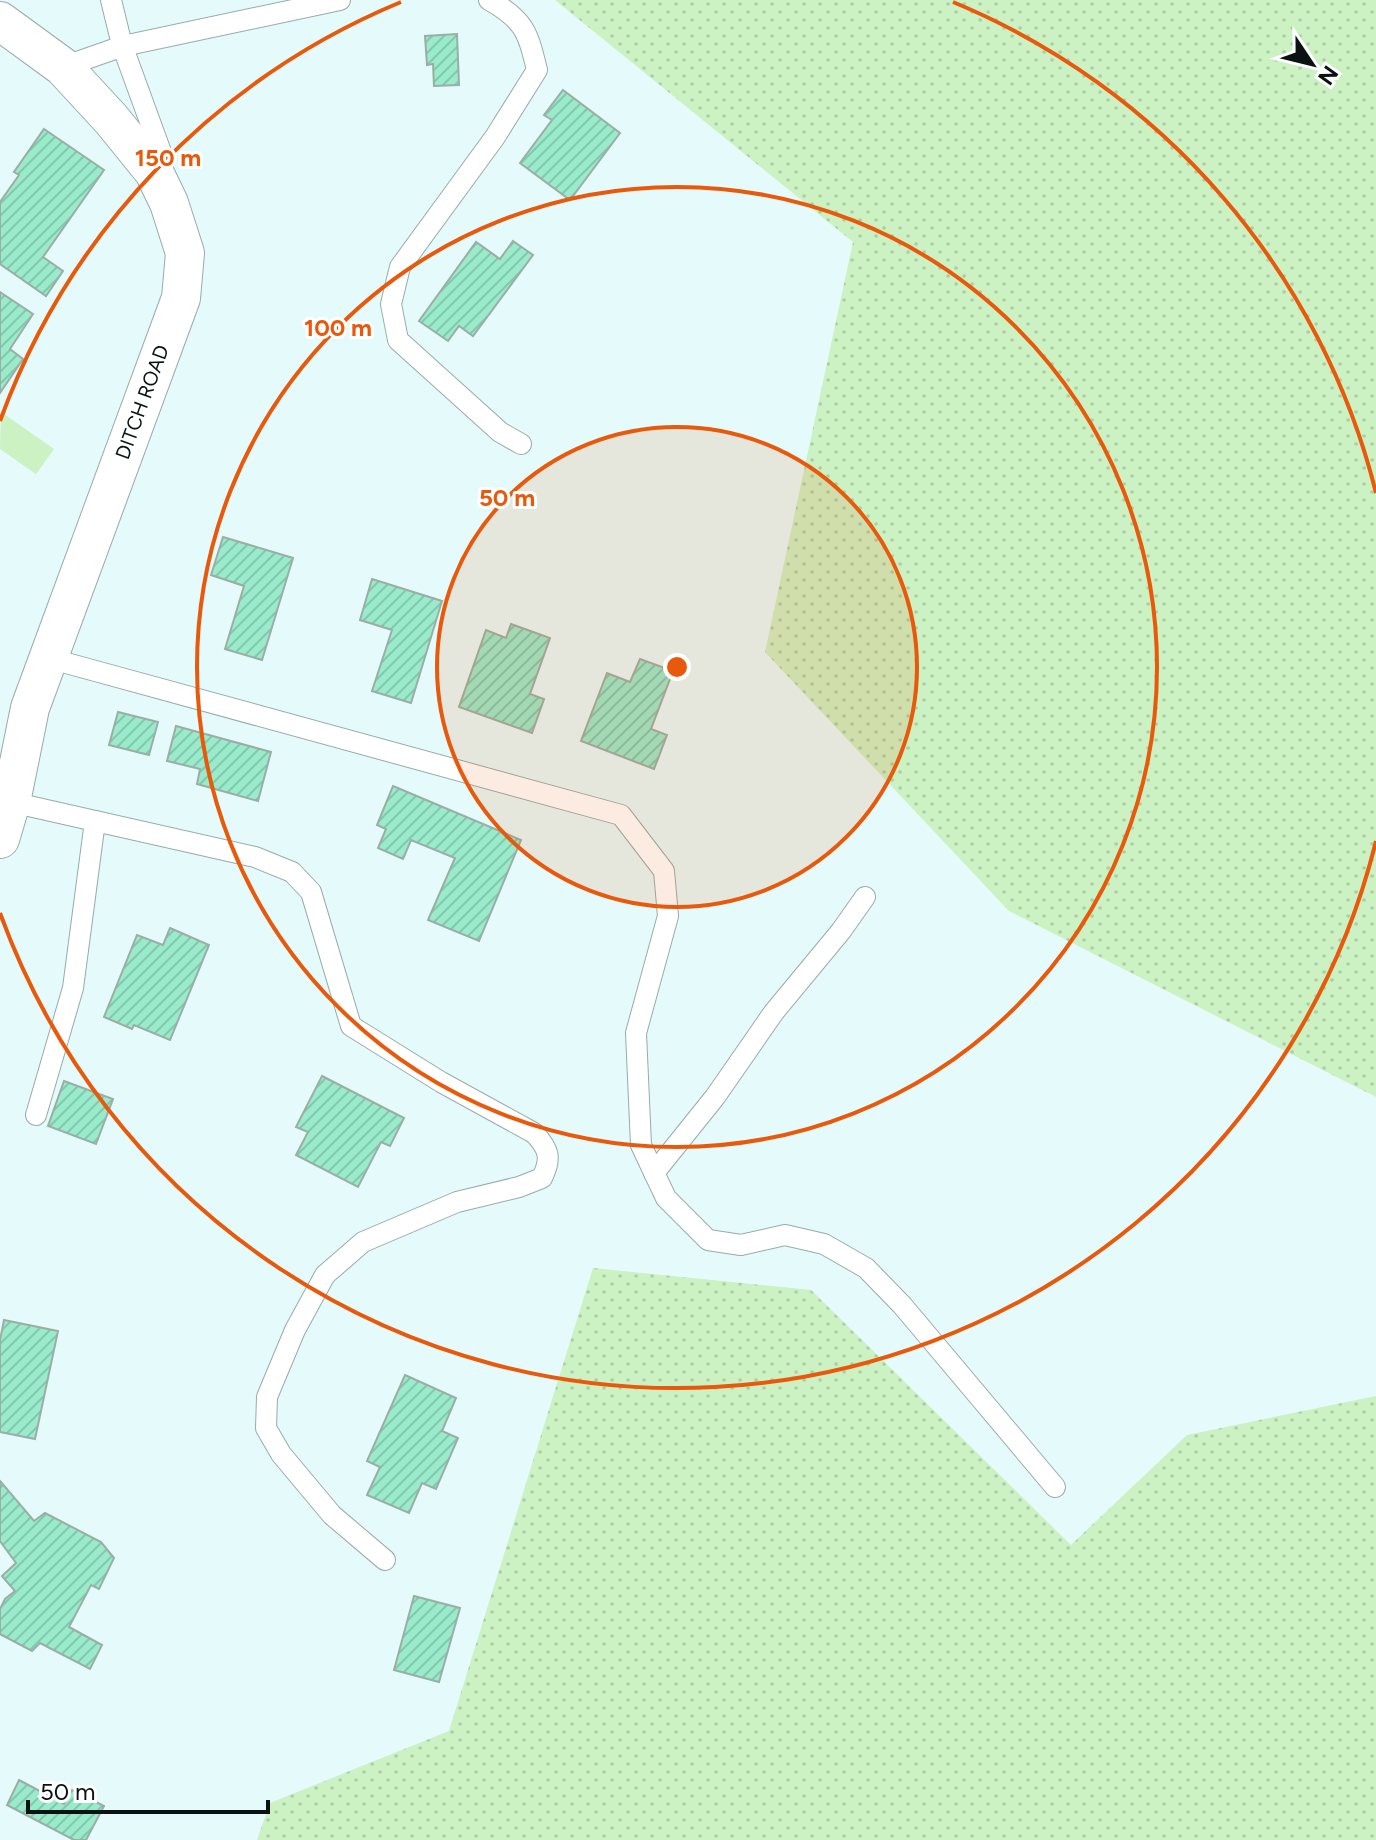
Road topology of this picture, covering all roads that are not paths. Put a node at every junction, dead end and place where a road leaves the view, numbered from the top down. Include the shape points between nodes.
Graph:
1 (7, 0) edge
2 (111, 0) edge
3 (340, 0) edge
4 (489, 0) edge
5 (0, 12) edge
6 (0, 21) edge
7 (123, 46) junction
8 (63, 67) junction
9 (154, 172) junction
10 (521, 444) dead end
11 (48, 658) junction
12 (11, 802) junction
13 (95, 821) junction
14 (0, 839) edge
15 (865, 897) dead end
16 (36, 1115) dead end
17 (654, 1173) junction
18 (1055, 1487) dead end
19 (385, 1560) dead end

1 - 5 street
2 - 7 lane
3 - 7 lane
4 - 10 lane via 508,11 528,34 537,70 400,267 391,304 398,340 500,432
6 - 8 street, DITCH ROAD
7 - 8 lane
7 - 9 lane via 161,152
8 - 9 street, DITCH ROAD
9 - 11 street, DITCH ROAD via 185,253 181,298
11 - 12 street, DITCH ROAD via 30,708
11 - 17 lane via 621,815 664,871 668,916 636,1033 641,1145
12 - 13 lane
12 - 14 street, DITCH ROAD
13 - 16 lane via 73,988
13 - 19 lane via 255,857 292,872 311,892 351,1026 546,1145 549,1164 542,1178 457,1202 363,1242 325,1275 267,1397 266,1428 281,1454 332,1515
15 - 17 lane
17 - 18 lane via 666,1198 708,1240 741,1245 785,1235 824,1244 866,1268

